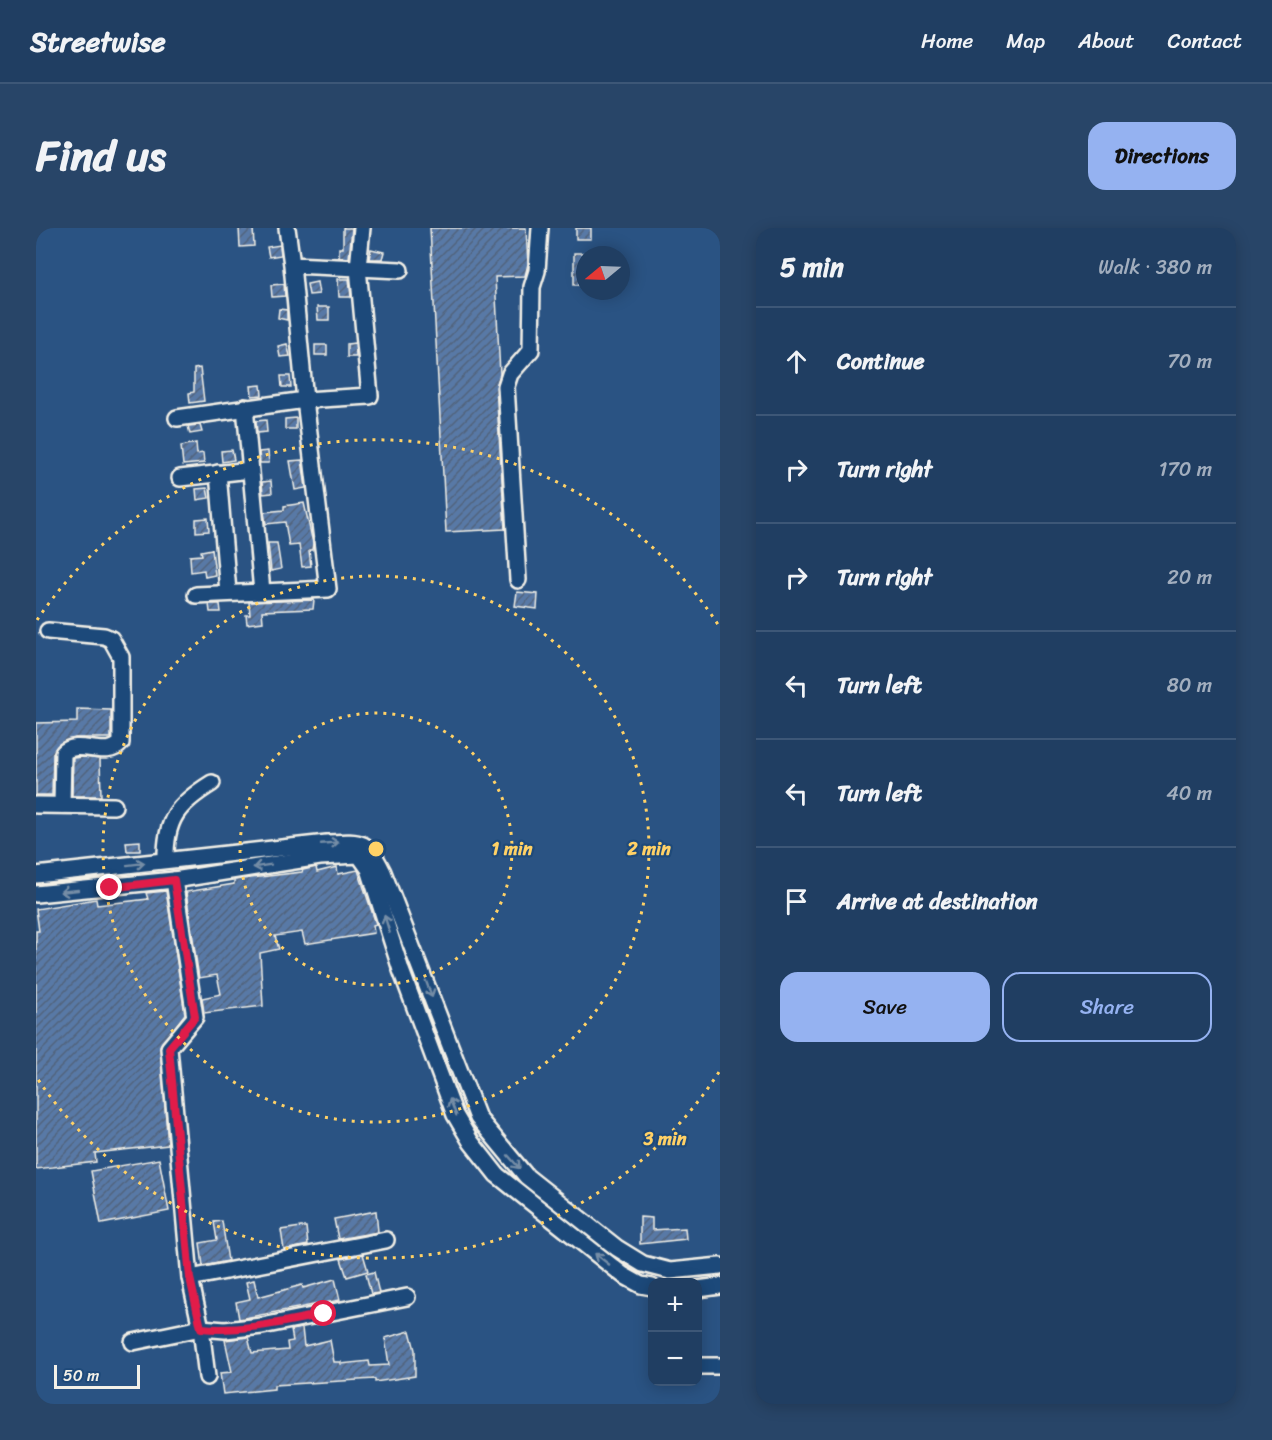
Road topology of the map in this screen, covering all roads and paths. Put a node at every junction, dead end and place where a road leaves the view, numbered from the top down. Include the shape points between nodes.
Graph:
1 (287, 228) edge
2 (362, 228) edge
3 (540, 228) edge
4 (292, 265) junction
5 (358, 268) junction
6 (400, 270) dead end
7 (305, 400) junction
8 (245, 407) junction
9 (177, 418) dead end
10 (250, 470) junction
11 (218, 472) junction
12 (180, 478) dead end
13 (518, 580) dead end
14 (228, 592) junction
15 (262, 592) junction
16 (196, 595) dead end
17 (48, 631) dead end
18 (212, 783) dead end
19 (36, 805) edge
20 (62, 805) junction
21 (114, 806) dead end
22 (166, 860) junction
23 (108, 867) junction
24 (36, 876) edge
25 (174, 880) junction
26 (110, 888) junction
27 (36, 894) edge
28 (386, 1240) dead end
29 (720, 1266) edge
30 (190, 1278) junction
31 (648, 1286) edge
32 (720, 1286) edge
33 (702, 1288) edge
34 (407, 1297) dead end
35 (201, 1328) junction
36 (133, 1342) dead end
37 (702, 1366) edge
38 (720, 1366) edge
39 (207, 1377) dead end

1 - 4 street
2 - 5 street
3 - 13 street via 532,287 531,350 510,374 506,386
4 - 5 street
4 - 7 street
5 - 6 street
5 - 7 street via 370,396
7 - 8 street
7 - 15 street via 328,589
8 - 9 street
8 - 10 street
10 - 11 street
10 - 15 street
11 - 12 street
11 - 14 street
14 - 15 street
14 - 16 street
17 - 20 street via 104,636 111,639 121,657 121,743 109,750 74,747 63,753
18 - 22 street via 189,797 173,816
19 - 20 street
20 - 21 street
23 -> 22 street
22 -> 29 street via 350,842 372,850 478,1118 495,1141 526,1176 643,1264 670,1271
23 - 24 street
23 - 26 street
25 - 26 street
25 - 30 street via 195,1017 169,1048
31 -> 25 street via 623,1275 497,1175 471,1142 456,1115 401,970 369,869 360,855 320,857
26 -> 27 street
28 - 30 street
30 - 35 street
32 - 33 street
34 - 35 street via 262,1326
35 - 36 street
35 - 39 street
37 - 38 street

